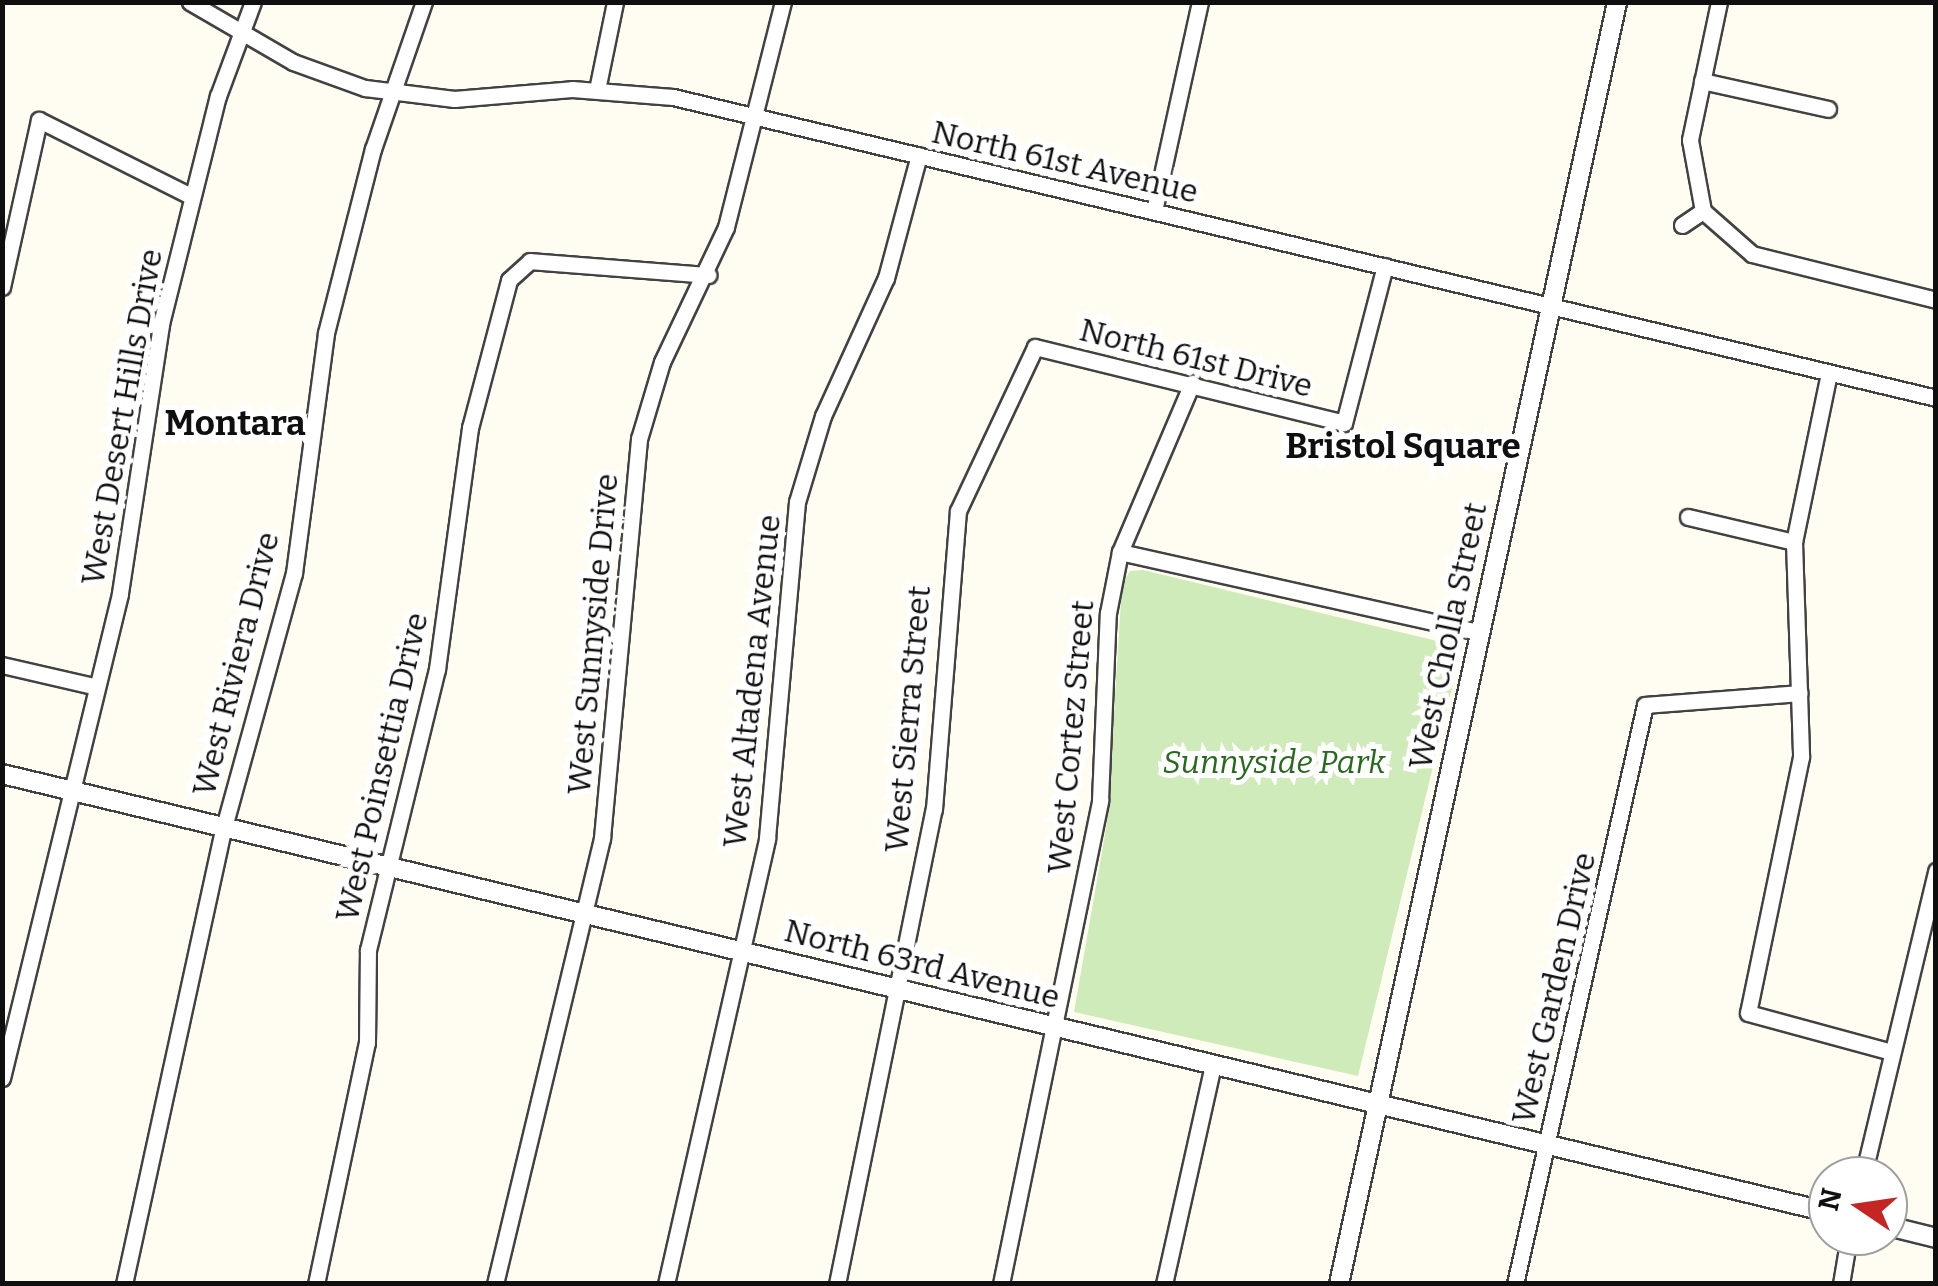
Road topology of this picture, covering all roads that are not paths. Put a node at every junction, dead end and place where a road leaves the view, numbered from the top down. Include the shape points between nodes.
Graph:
1 (190, 2) edge
2 (253, 2) edge
3 (424, 2) edge
4 (615, 2) edge
5 (783, 2) edge
6 (1200, 2) edge
7 (1617, 2) edge
8 (1719, 2) edge
9 (241, 32) junction
10 (1702, 81) junction
11 (597, 90) junction
12 (395, 92) junction
13 (1828, 109) dead end
14 (758, 116) junction
15 (919, 155) junction
16 (191, 196) junction
17 (1154, 211) junction
18 (1703, 211) junction
19 (1682, 225) dead end
20 (1385, 266) junction
21 (708, 275) junction
22 (2, 287) edge
23 (1936, 300) edge
24 (1550, 305) junction
25 (1035, 347) joint
26 (1829, 373) junction
27 (1192, 383) junction
28 (1936, 398) edge
29 (1688, 517) dead end
30 (1794, 542) junction
31 (1120, 552) junction
32 (1479, 632) junction
33 (2, 665) edge
34 (92, 686) junction
35 (1800, 694) junction
36 (2, 774) edge
37 (66, 789) junction
38 (224, 828) junction
39 (386, 866) junction
40 (1936, 871) edge
41 (584, 912) junction
42 (743, 952) junction
43 (902, 990) junction
44 (1057, 1027) junction
45 (1892, 1052) junction
46 (1212, 1065) junction
47 (2, 1078) edge
48 (1379, 1104) junction
49 (1545, 1144) junction
50 (1868, 1156) edge
51 (1808, 1207) edge
52 (1908, 1231) edge
53 (1936, 1238) edge
54 (1845, 1256) edge
55 (124, 1284) edge
56 (316, 1284) edge
57 (495, 1284) edge
58 (666, 1284) edge
59 (837, 1284) edge
60 (1001, 1284) edge
61 (1164, 1284) edge
62 (1340, 1284) edge
63 (1514, 1284) edge
64 (1840, 1284) edge

1 - 9 street, North 61st Avenue
2 - 9 street, West Desert Hills Drive
3 - 12 street, West Riviera Drive
4 - 11 street
5 - 14 street, West Sunnyside Drive
6 - 17 street
7 - 24 street, West Cholla Street
8 - 10 street
9 - 12 street, North 61st Avenue via 332,80
9 - 16 street, West Desert Hills Drive
10 - 13 street
10 - 18 street via 1689,160
11 - 12 street, North 61st Avenue via 454,99
11 - 14 street, North 61st Avenue
12 - 38 street, West Riviera Drive via 326,333 294,572
14 - 15 street, North 61st Avenue
14 - 21 street, West Sunnyside Drive
15 - 17 street, North 61st Avenue
15 - 42 street, West Altadena Avenue via 886,278 824,416 798,502 779,748
16 - 22 street via 39,120
16 - 34 street, West Desert Hills Drive via 161,324 141,493
17 - 20 street, North 61st Avenue
18 - 19 street
18 - 23 street via 1752,254
20 - 24 street, North 61st Avenue
20 - 27 street, North 61st Drive via 1344,422
21 - 39 street, West Poinsettia Drive via 623,262 516,265 470,428 437,669
21 - 41 street, West Sunnyside Drive via 662,362 639,439 610,776
24 - 26 street, North 61st Avenue
24 - 32 street, West Cholla Street
25 - 27 street, North 61st Drive
25 - 43 street, West Sierra Street via 958,511 934,809
26 - 28 street, North 61st Avenue
26 - 30 street
27 - 31 street, West Cortez Street
29 - 30 street
30 - 35 street
31 - 32 street
31 - 44 street, West Cortez Street via 1100,800
32 - 48 street, West Cholla Street
33 - 34 street
34 - 37 street, West Desert Hills Drive
35 - 45 street via 1796,792 1748,1012
35 - 49 street, West Garden Drive via 1646,705
36 - 37 street, North 63rd Avenue
37 - 38 street, North 63rd Avenue
37 - 47 street, West Desert Hills Drive
38 - 39 street, North 63rd Avenue
38 - 55 street, West Riviera Drive
39 - 41 street, North 63rd Avenue
39 - 56 street, West Poinsettia Drive via 368,950 367,1043
40 - 45 street
41 - 42 street, North 63rd Avenue
41 - 57 street, West Sunnyside Drive
42 - 43 street, North 63rd Avenue
42 - 58 street, West Altadena Avenue
43 - 44 street, North 63rd Avenue
43 - 59 street, West Sierra Street
44 - 46 street, North 63rd Avenue
44 - 60 street, West Cortez Street
45 - 50 street
46 - 48 street, North 63rd Avenue
46 - 61 street
48 - 49 street, North 63rd Avenue
48 - 62 street, West Cholla Street
49 - 51 street, North 63rd Avenue
49 - 63 street, West Garden Drive
52 - 53 street
54 - 64 street

